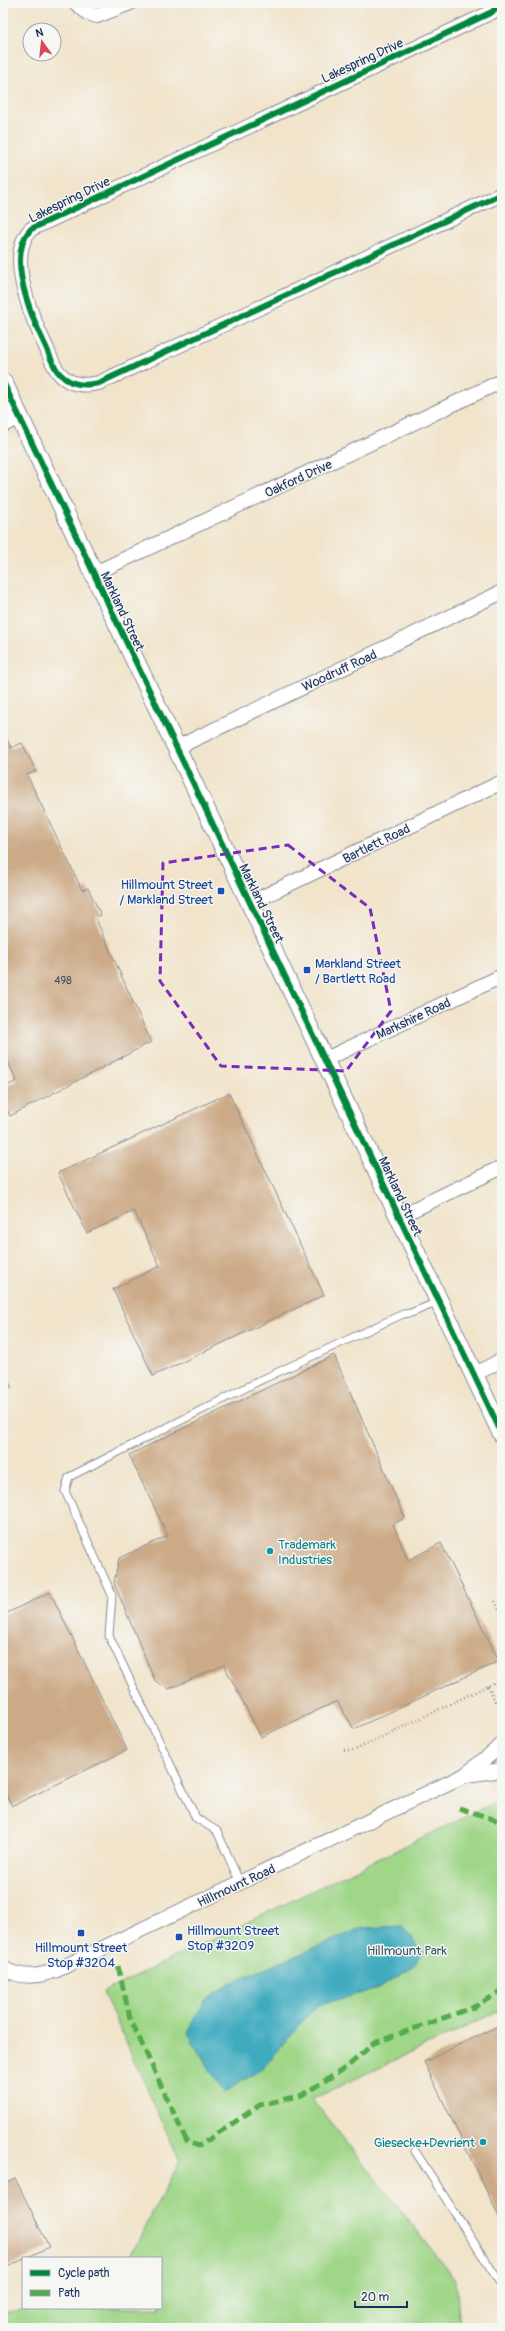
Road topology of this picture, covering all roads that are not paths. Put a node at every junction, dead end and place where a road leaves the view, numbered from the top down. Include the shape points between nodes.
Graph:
1 (76, 3) edge
2 (130, 3) edge
3 (501, 3) edge
4 (502, 194) edge
5 (3, 382) edge
6 (502, 382) edge
7 (20, 417) junction
8 (3, 425) edge
9 (93, 574) junction
10 (502, 592) edge
11 (176, 748) junction
12 (502, 782) edge
13 (250, 903) junction
14 (502, 976) edge
15 (324, 1060) junction
16 (502, 1168) edge
17 (398, 1217) junction
18 (438, 1302) junction
19 (502, 1360) edge
20 (473, 1375) junction
21 (502, 1434) edge
22 (502, 1745) edge
23 (502, 1770) edge
24 (465, 1775) junction
25 (240, 1883) junction
26 (3, 1968) edge
27 (415, 2151) dead end
28 (502, 2286) edge

1 - 2 street via 88,13 97,16
3 - 4 street, Lakespring Drive via 492,12 31,229 21,251 23,281 34,322 60,374 79,385 99,383
5 - 7 street, Markland Street
6 - 9 street, Oakford Drive
7 - 8 street
7 - 9 street, Markland Street
9 - 11 street, Markland Street
10 - 11 street, Woodruff Road
11 - 13 street, Markland Street
12 - 13 street, Bartlett Road
13 - 15 street, Markland Street
14 - 15 street, Markshire Road
15 - 17 street, Markland Street
16 - 17 street
17 - 18 street, Markland Street
18 - 20 street, Markland Street
18 - 25 lane via 403,1314 263,1379 69,1477 64,1491 112,1595 109,1636 196,1818 217,1831
19 - 20 street
20 - 21 street, Markland Street
22 - 24 street, Hillmount Road
23 - 24 street, Hillmount Road
24 - 25 street, Hillmount Road
25 - 26 street, Hillmount Road via 48,1973 26,1976
27 - 28 lane

